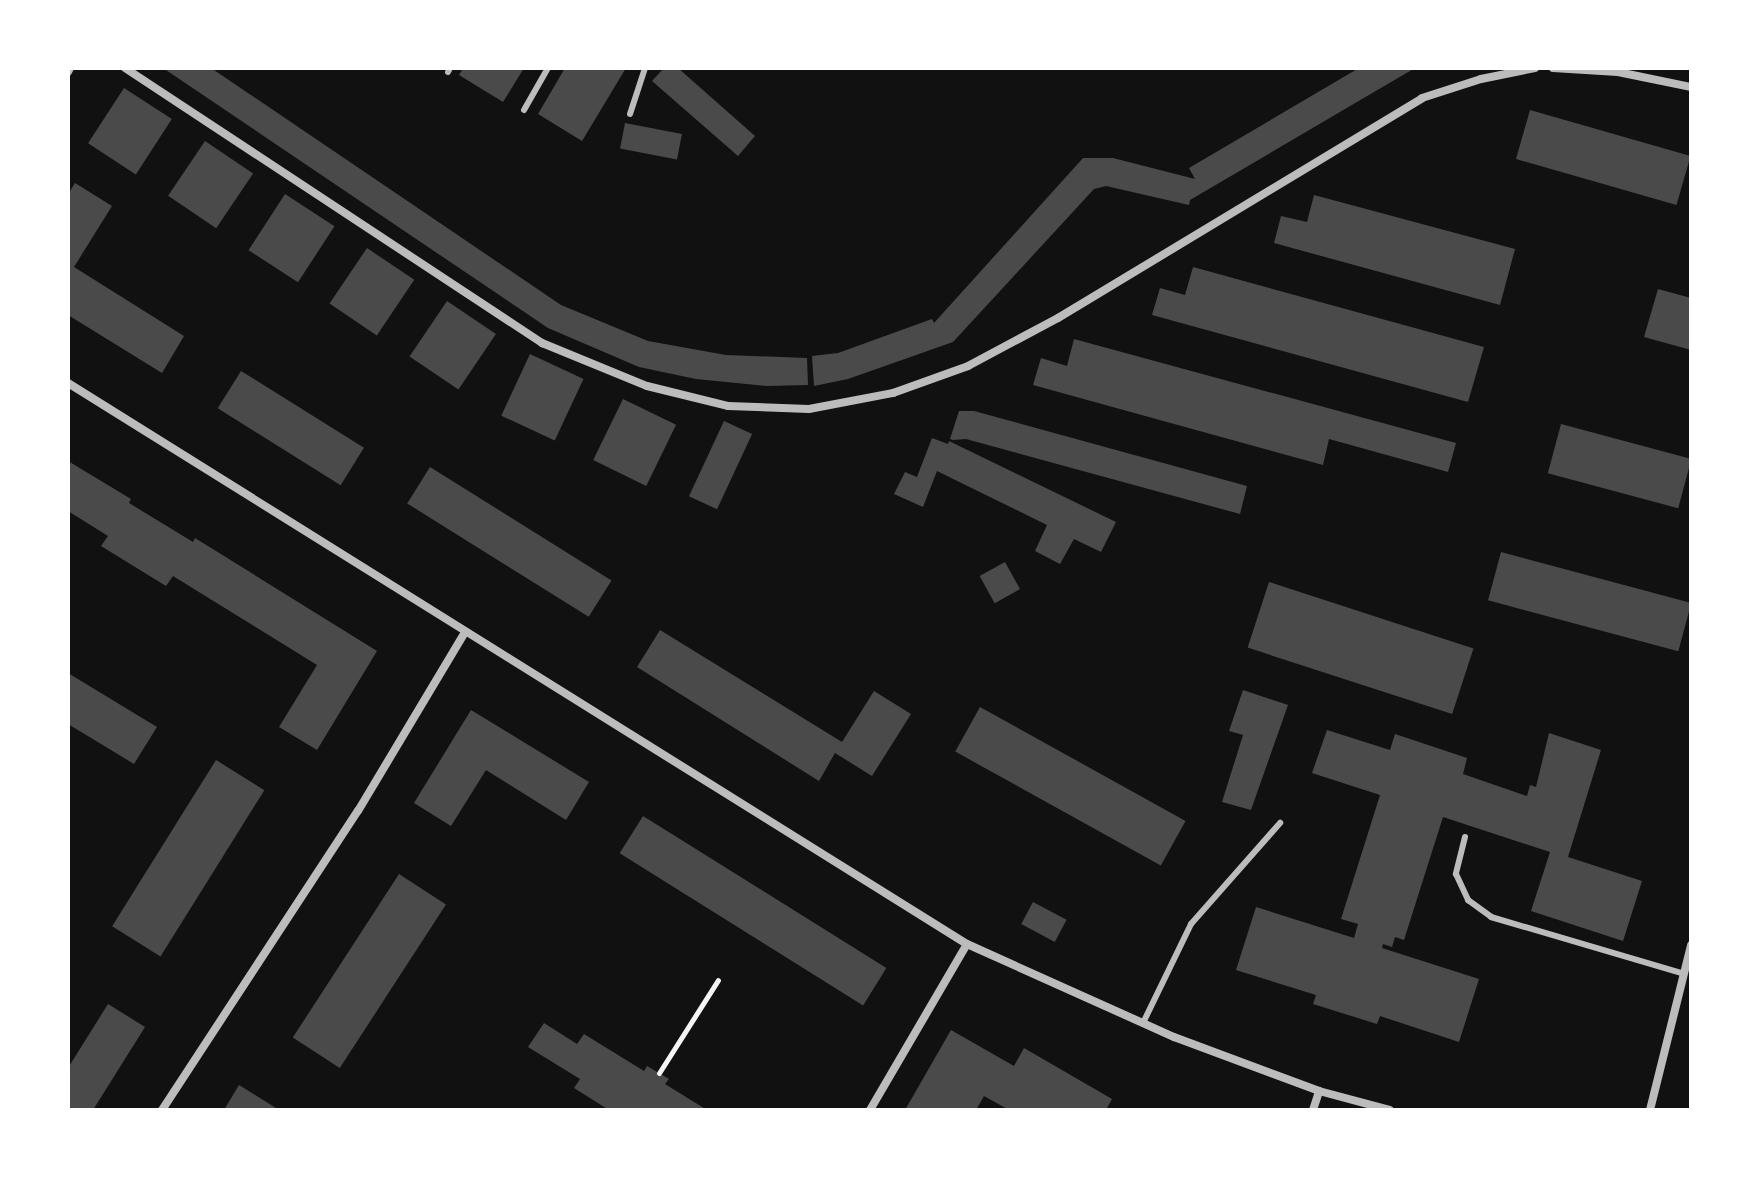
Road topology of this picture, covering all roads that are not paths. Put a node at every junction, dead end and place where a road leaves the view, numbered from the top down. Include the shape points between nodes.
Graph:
1 (125, 68) edge
2 (548, 68) edge
3 (645, 68) edge
4 (1535, 68) edge
5 (1553, 68) edge
6 (1691, 87) edge
7 (524, 110) dead end
8 (630, 114) dead end
9 (68, 383) edge
10 (465, 632) junction
11 (1280, 823) dead end
12 (1465, 837) dead end
13 (967, 944) junction
14 (1691, 945) edge
15 (1681, 973) junction
16 (1143, 1023) junction
17 (1319, 1091) junction
18 (162, 1110) edge
19 (870, 1110) edge
20 (1313, 1110) edge
21 (1390, 1110) edge
22 (1650, 1110) edge

1 - 4 street via 542,343 660,389 728,406 809,409 893,393 968,366 1058,318 1422,98
2 - 7 lane
3 - 8 lane
5 - 6 street via 1618,72
9 - 10 street
10 - 13 street
10 - 18 street via 358,811
11 - 16 lane via 1191,924
12 - 15 lane via 1456,874 1468,900 1491,917
13 - 16 street
13 - 19 street
14 - 15 street
15 - 22 street
16 - 17 street
17 - 20 street
17 - 21 street

